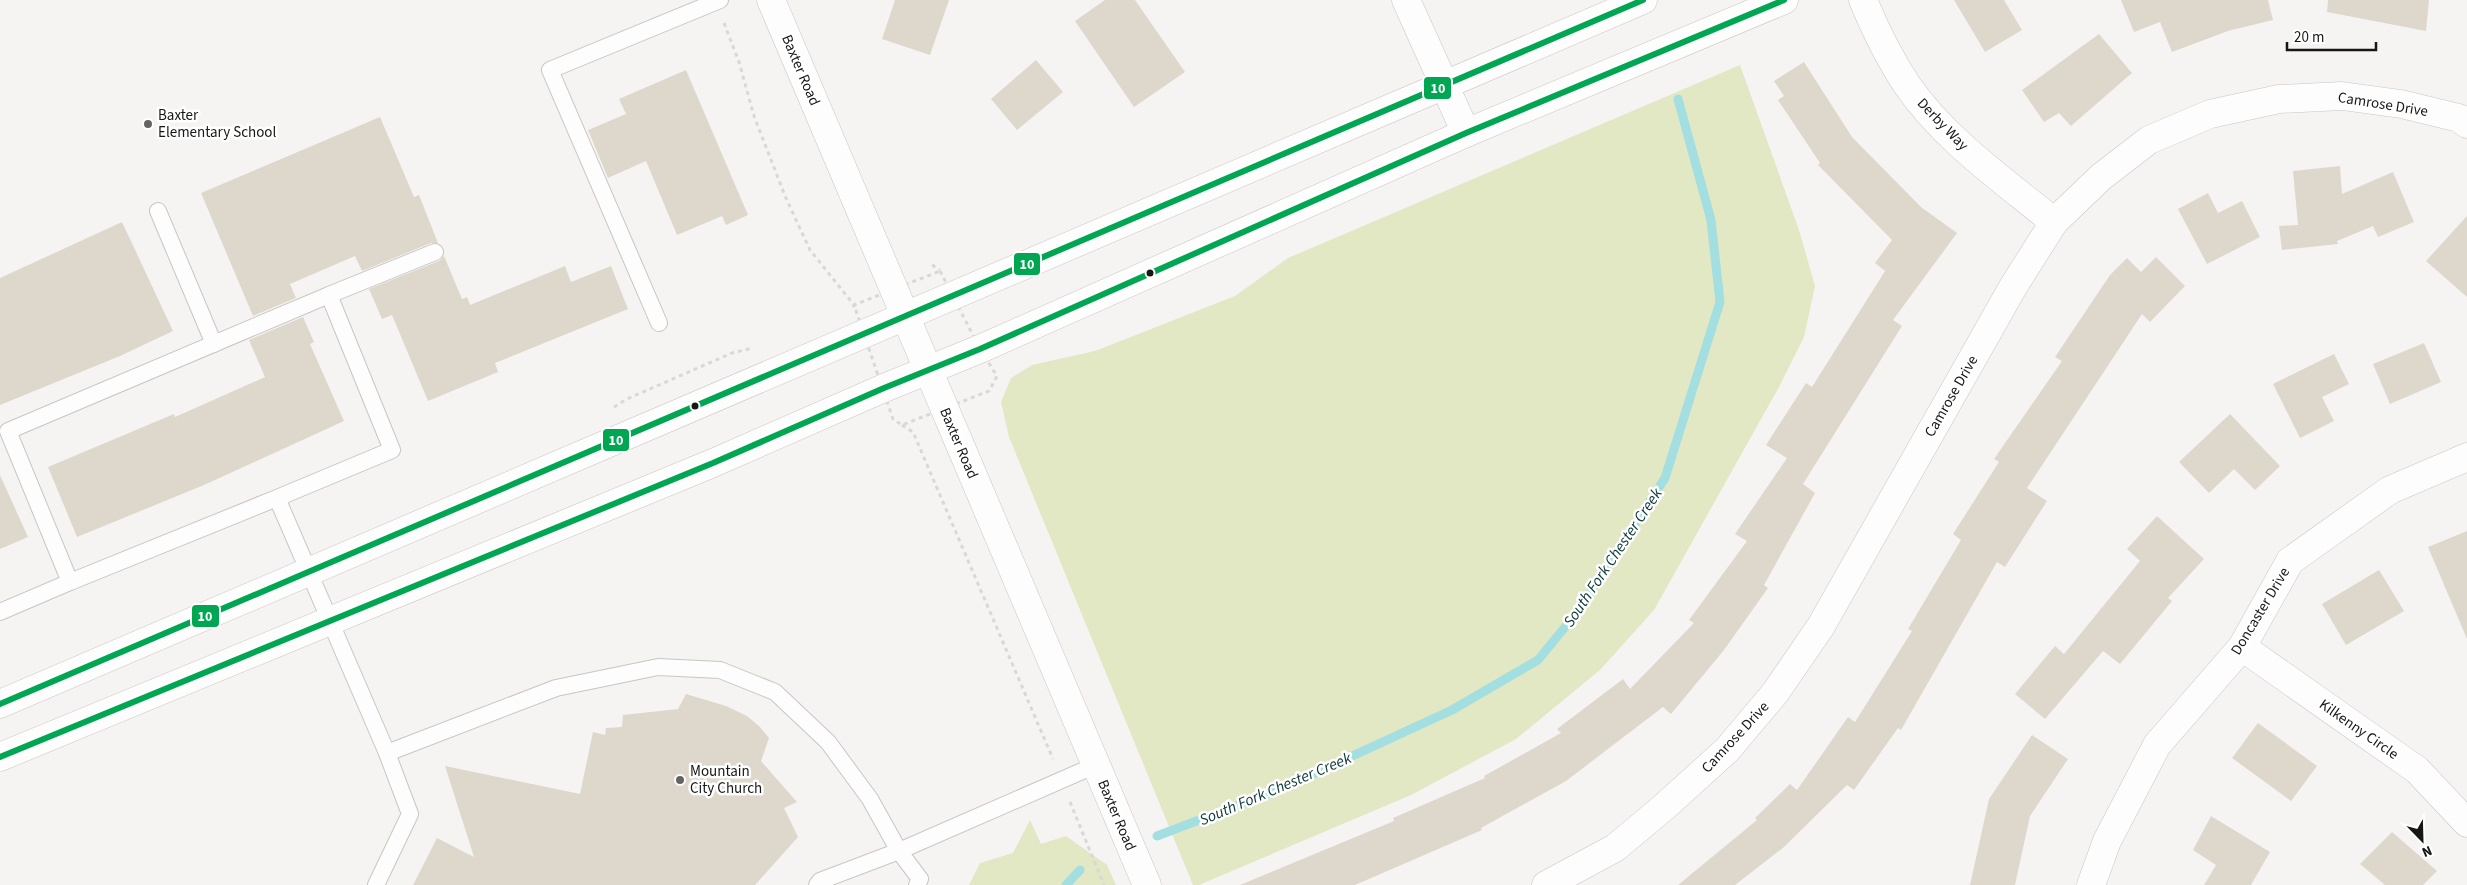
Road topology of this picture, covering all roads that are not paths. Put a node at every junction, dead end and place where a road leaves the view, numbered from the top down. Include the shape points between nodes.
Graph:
1 (771, 0) edge
2 (1406, 0) edge
3 (1643, 0) edge
4 (1784, 0) edge
5 (1863, 0) edge
6 (717, 1) edge
7 (1443, 85) junction
8 (2464, 114) edge
9 (1466, 133) junction
10 (158, 210) dead end
11 (2054, 222) junction
12 (435, 252) dead end
13 (329, 295) junction
14 (906, 317) junction
15 (659, 323) dead end
16 (214, 344) junction
17 (928, 370) junction
18 (2467, 457) edge
19 (277, 498) junction
20 (310, 572) junction
21 (70, 582) junction
22 (0, 612) edge
23 (330, 621) junction
24 (2242, 647) junction
25 (0, 704) edge
26 (387, 753) junction
27 (0, 757) edge
28 (1096, 765) junction
29 (2467, 823) edge
30 (899, 851) junction
31 (1553, 884) edge
32 (376, 885) edge
33 (818, 885) edge
34 (917, 885) edge
35 (1147, 885) edge
36 (2091, 885) edge

1 - 14 main road, Baxter Road
2 - 7 main road
3 - 7 main road
4 - 9 main road
5 - 11 main road, Derby Way via 1875,30 1907,85 1941,126
6 - 15 lane via 550,70
7 - 9 main road
7 - 14 main road
8 - 11 main road, Camrose Drive via 2342,96 2278,99 2210,114 2149,140 2101,177
9 - 17 main road
10 - 16 lane
11 - 31 main road, Camrose Drive via 2013,287 1821,626 1775,693 1727,750 1664,808 1615,848
12 - 13 lane
13 - 16 lane
13 - 19 lane via 392,450
14 - 17 main road, Baxter Road
14 - 20 main road
16 - 21 lane via 8,431
17 - 23 main road via 713,463
17 - 28 main road, Baxter Road
18 - 24 main road, Doncaster Drive via 2390,490 2290,561
19 - 20 lane
19 - 21 lane
20 - 23 lane
20 - 25 main road
21 - 22 lane
23 - 26 lane
23 - 27 main road
24 - 29 main road, Kilkenny Circle via 2417,770
24 - 36 main road, Doncaster Drive via 2157,745 2107,841
26 - 30 lane via 556,688 658,667 720,670 775,692 828,742 870,799
26 - 32 lane via 410,814
28 - 30 lane
28 - 35 main road, Baxter Road
30 - 33 lane via 820,881
30 - 34 lane via 920,879

